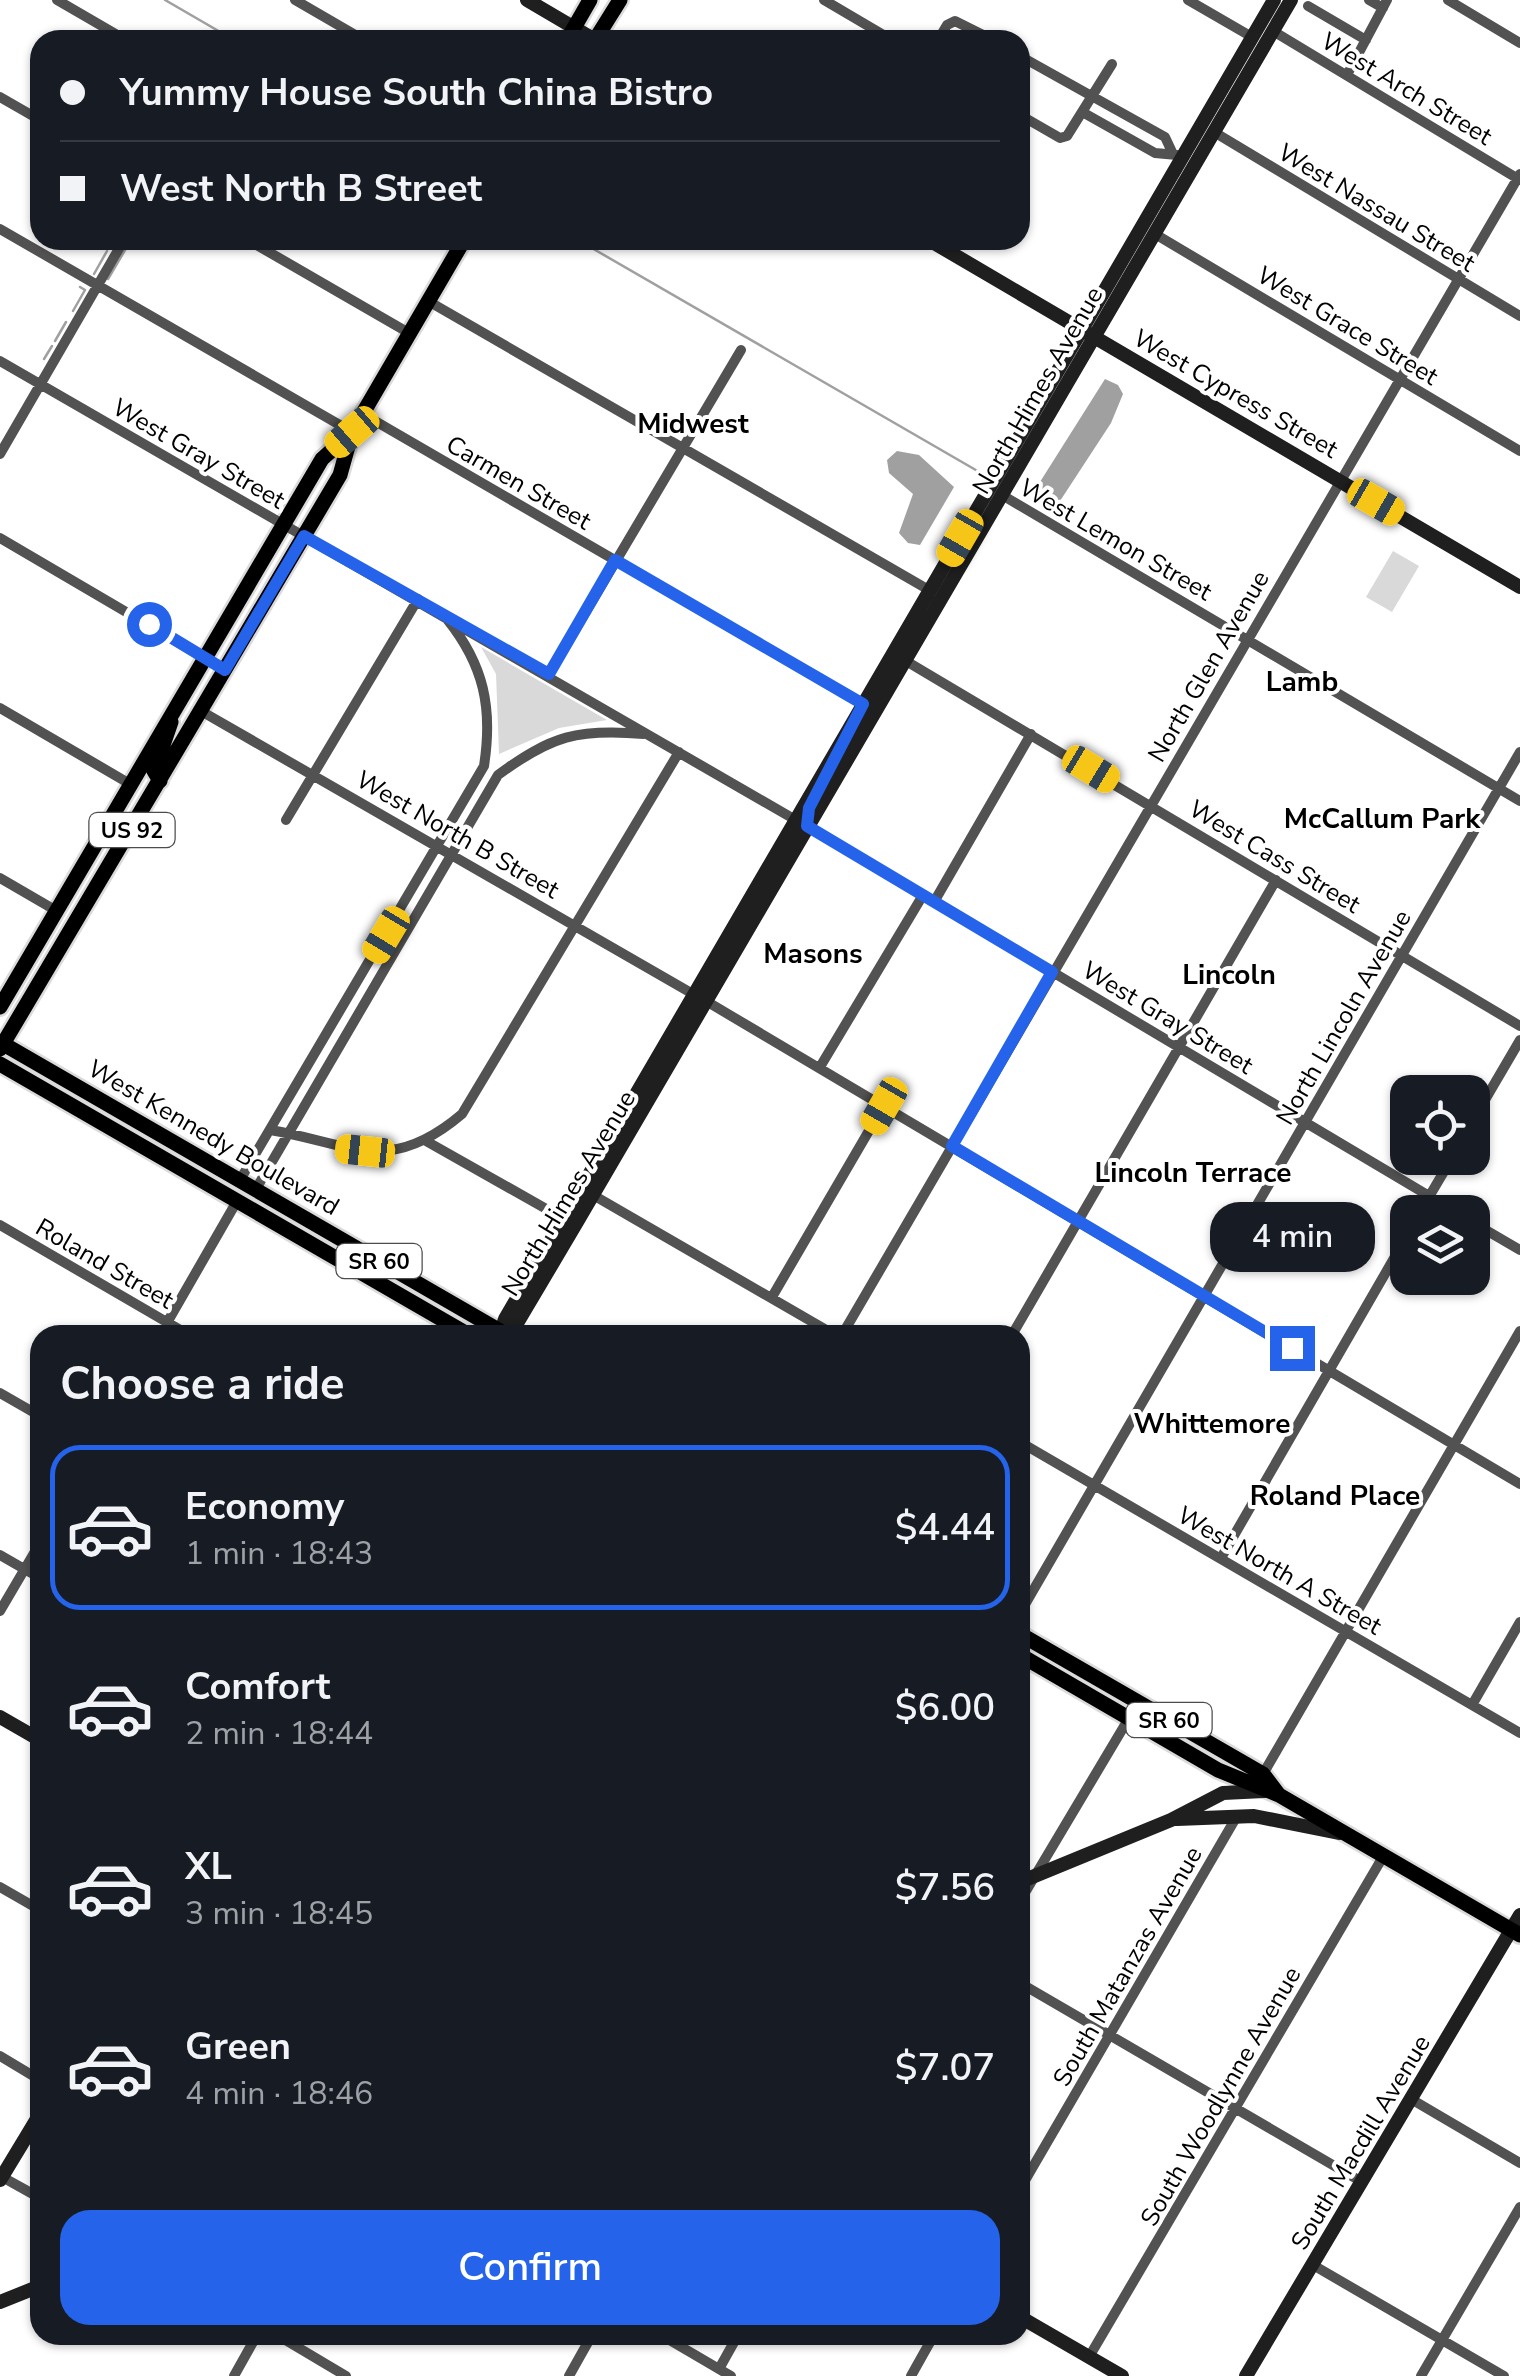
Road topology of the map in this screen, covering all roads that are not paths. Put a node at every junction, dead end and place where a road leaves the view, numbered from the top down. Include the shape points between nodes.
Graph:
1 (57, 0) edge
2 (295, 0) edge
3 (527, 0) edge
4 (590, 0) edge
5 (620, 0) edge
6 (824, 0) edge
7 (1188, 0) edge
8 (1274, 0) edge
9 (1282, 0) edge
10 (1291, 0) edge
11 (1369, 0) edge
12 (1448, 0) edge
13 (840, 4) edge
14 (1385, 4) edge
15 (1308, 6) dead end
16 (109, 30) edge
17 (347, 30) edge
18 (565, 30) edge
19 (572, 30) edge
20 (601, 30) edge
21 (878, 30) edge
22 (943, 30) edge
23 (973, 30) edge
24 (1273, 31) junction
25 (1252, 37) junction
26 (1366, 40) junction
27 (1520, 43) edge
28 (1030, 61) edge
29 (1112, 64) dead end
30 (1346, 75) junction
31 (1094, 96) junction
32 (0, 97) edge
33 (1084, 112) junction
34 (30, 114) edge
35 (1030, 121) edge
36 (1214, 132) junction
37 (1183, 158) junction
38 (1519, 177) edge
39 (0, 229) edge
40 (1155, 234) junction
41 (30, 246) edge
42 (36, 250) edge
43 (118, 250) edge
44 (265, 250) edge
45 (458, 250) edge
46 (945, 250) edge
47 (1457, 279) junction
48 (97, 285) junction
49 (428, 301) junction
50 (1520, 316) edge
51 (1087, 332) junction
52 (409, 333) junction
53 (741, 350) dead end
54 (0, 361) edge
55 (1398, 378) junction
56 (40, 384) junction
57 (363, 414) junction
58 (352, 432) junction
59 (683, 448) junction
60 (1520, 452) edge
61 (0, 454) edge
62 (1002, 465) junction
63 (1339, 480) junction
64 (1002, 495) junction
65 (283, 524) junction
66 (304, 536) junction
67 (0, 538) edge
68 (615, 560) junction
69 (964, 561) junction
70 (1520, 587) edge
71 (929, 590) junction
72 (418, 599) junction
73 (444, 614) junction
74 (1248, 639) junction
75 (204, 658) junction
76 (906, 661) junction
77 (225, 670) junction
78 (549, 674) junction
79 (863, 704) junction
80 (0, 708) edge
81 (174, 709) junction
82 (201, 711) junction
83 (1031, 734) junction
84 (650, 735) junction
85 (678, 752) junction
86 (1520, 752) edge
87 (484, 766) junction
88 (314, 774) junction
89 (498, 774) junction
90 (160, 781) junction
91 (130, 784) junction
92 (1499, 789) junction
93 (1520, 802) edge
94 (1150, 804) junction
95 (286, 820) dead end
96 (800, 823) junction
97 (439, 846) junction
98 (452, 854) junction
99 (0, 878) edge
100 (1276, 880) junction
101 (923, 895) junction
102 (934, 902) junction
103 (56, 910) junction
104 (576, 926) junction
105 (386, 935) junction
106 (400, 943) junction
107 (1401, 954) junction
108 (368, 965) junction
109 (1052, 972) junction
110 (381, 973) junction
111 (700, 998) junction
112 (0, 1008) edge
113 (1520, 1026) edge
114 (1520, 1040) edge
115 (1, 1045) edge
116 (1178, 1047) junction
117 (0, 1064) edge
118 (820, 1067) junction
119 (1490, 1091) edge
120 (884, 1106) junction
121 (1305, 1122) junction
122 (270, 1130) junction
123 (288, 1133) junction
124 (426, 1140) junction
125 (952, 1146) junction
126 (157, 1155) junction
127 (240, 1180) junction
128 (256, 1190) junction
129 (593, 1194) junction
130 (1428, 1195) edge
131 (237, 1202) junction
132 (564, 1220) junction
133 (1077, 1221) junction
134 (0, 1225) edge
135 (1490, 1232) edge
136 (330, 1233) junction
137 (1520, 1250) edge
138 (1390, 1265) edge
139 (1204, 1296) junction
140 (772, 1298) junction
141 (168, 1322) junction
142 (166, 1325) edge
143 (173, 1325) edge
144 (451, 1325) edge
145 (488, 1325) edge
146 (504, 1325) edge
147 (516, 1325) edge
148 (817, 1325) edge
149 (848, 1325) edge
150 (1018, 1325) edge
151 (1520, 1331) edge
152 (1328, 1371) junction
153 (0, 1393) edge
154 (30, 1410) edge
155 (1453, 1444) junction
156 (1030, 1448) edge
157 (1520, 1484) edge
158 (1094, 1485) junction
159 (0, 1555) edge
160 (1221, 1558) junction
161 (30, 1559) edge
162 (24, 1569) junction
163 (30, 1572) edge
164 (1030, 1596) edge
165 (0, 1611) edge
166 (1520, 1622) edge
167 (1345, 1632) junction
168 (1030, 1640) edge
169 (1030, 1662) edge
170 (1472, 1704) junction
171 (0, 1717) edge
172 (1129, 1718) junction
173 (1520, 1732) edge
174 (30, 1734) edge
175 (1263, 1774) junction
176 (1279, 1795) junction
177 (1238, 1815) junction
178 (1171, 1820) junction
179 (1347, 1834) junction
180 (1384, 1855) junction
181 (1030, 1874) edge
182 (1030, 1878) edge
183 (0, 1886) edge
184 (30, 1904) edge
185 (1520, 1915) edge
186 (1516, 1932) edge
187 (1030, 1989) edge
188 (1110, 2036) junction
189 (0, 2056) edge
190 (30, 2074) edge
191 (1411, 2099) junction
192 (1236, 2109) junction
193 (30, 2130) edge
194 (1520, 2163) edge
195 (1030, 2172) edge
196 (1, 2178) edge
197 (1362, 2182) junction
198 (30, 2193) edge
199 (1520, 2207) edge
200 (1313, 2265) junction
201 (30, 2290) edge
202 (0, 2302) edge
203 (1030, 2323) edge
204 (1442, 2340) junction
205 (251, 2345) edge
206 (293, 2345) edge
207 (586, 2345) edge
208 (678, 2345) edge
209 (688, 2345) edge
210 (732, 2345) edge
211 (928, 2345) edge
212 (685, 2349) junction
213 (1089, 2357) junction
214 (719, 2369) junction
215 (234, 2376) edge
216 (346, 2376) edge
217 (569, 2376) edge
218 (730, 2376) edge
219 (911, 2376) edge
220 (1122, 2376) edge
221 (1246, 2376) edge
222 (1421, 2376) edge
223 (1504, 2376) edge

1 - 16 street
2 - 17 street
3 - 18 street
4 - 19 main road
5 - 20 main road
6 - 13 street
7 - 25 street
8 - 25 street, North Himes Avenue
9 - 24 street
10 - 24 street, North Himes Avenue
11 - 14 street
12 - 27 street
13 - 21 street
14 - 26 street
15 - 26 street
22 - 23 street via 955,21
24 - 30 street, West Arch Street
24 - 36 street, North Himes Avenue
25 - 36 street via 1252,51 1212,124
25 - 37 street, North Himes Avenue
26 - 30 street
28 - 31 street
29 - 31 street
30 - 38 street, West Arch Street
31 - 33 street
31 - 37 street via 1165,136
32 - 34 street
33 - 35 street via 1073,133 1060,138
33 - 37 street via 1156,153
36 - 37 street, North Himes Avenue
36 - 47 street, West Nassau Street
37 - 40 street, North Himes Avenue
37 - 51 street, North Himes Avenue
38 - 47 street, North Glen Avenue
39 - 41 street
40 - 51 street, North Himes Avenue
40 - 55 street, West Grace Street
42 - 48 street
43 - 48 street
44 - 52 street
45 - 49 main road, US 92
46 - 51 street, West Cypress Street
47 - 50 street, West Nassau Street
47 - 55 street, North Glen Avenue
48 - 56 street
48 - 58 street
49 - 52 main road, US 92
49 - 59 street
51 - 62 street, North Himes Avenue
51 - 63 street, West Cypress Street
51 - 64 street, North Himes Avenue
52 - 57 main road, US 92
53 - 59 street
54 - 56 street, West Gray Street
55 - 60 street, West Grace Street
55 - 63 street, North Glen Avenue
56 - 61 street
56 - 65 street, West Gray Street
57 - 58 main road, US 92
57 - 68 street, Carmen Street
58 - 65 main road, US 92 via 322,459
58 - 66 main road, US 92 via 340,474
59 - 68 street
59 - 71 street
62 - 69 street via 1002,481 959,554
62 - 71 street, North Himes Avenue
63 - 70 street, West Cypress Street
63 - 74 street, North Glen Avenue
64 - 69 street, North Himes Avenue
64 - 74 street, West Lemon Street
65 - 66 street, West Gray Street
65 - 75 main road, US 92
66 - 72 street, West Gray Street
66 - 77 main road, US 92
67 - 75 street
68 - 78 street
68 - 79 street, Carmen Street
69 - 76 street, North Himes Avenue
71 - 76 street
71 - 79 street, North Himes Avenue
72 - 73 street, West Gray Street
72 - 88 street
73 - 78 street, West Gray Street
73 - 87 street via 482,676 490,729
74 - 92 street, West Lemon Street
74 - 94 street, North Glen Avenue
75 - 77 street
75 - 81 main road, US 92
76 - 83 street, West Cass Street
76 - 96 street, North Himes Avenue
77 - 82 main road, US 92
78 - 84 street, West Gray Street
79 - 96 street, North Himes Avenue
80 - 91 street
81 - 90 main road via 155,767
81 - 91 main road, US 92
82 - 88 street, West North B Street
82 - 90 main road, US 92
83 - 94 street, West Cass Street
83 - 102 street
84 - 85 street, West Gray Street
84 - 89 street via 562,736
85 - 96 street, West Gray Street
85 - 104 street
86 - 92 street, North Lincoln Avenue
87 - 89 street
87 - 97 street
88 - 95 street
88 - 97 street, West North B Street
89 - 98 street
90 - 115 main road, US 92
91 - 103 main road, US 92
92 - 93 street, West Lemon Street
92 - 107 street, North Lincoln Avenue
94 - 100 street, West Cass Street
94 - 109 street, North Glen Avenue
96 - 101 street, West Gray Street
96 - 111 street, North Himes Avenue
96 - 111 street, North Himes Avenue via 766,882 764,900
97 - 98 street, West North B Street
97 - 105 street
98 - 104 street, West North B Street
98 - 106 street
99 - 103 street
100 - 107 street, West Cass Street
100 - 116 street
101 - 102 street, West Gray Street
101 - 118 street
102 - 109 street, West Gray Street
103 - 112 main road, US 92
104 - 111 street, West North B Street
104 - 124 street via 474,1099
105 - 106 street
105 - 108 street
106 - 110 street
107 - 113 street, West Cass Street
107 - 121 street, North Lincoln Avenue
108 - 110 street
108 - 122 street
109 - 116 street, West Gray Street
109 - 125 street, North Glen Avenue
110 - 123 street
111 - 118 street, West North B Street
111 - 129 street, North Himes Avenue
111 - 132 street, North Himes Avenue
114 - 119 street
115 - 127 main road, West Kennedy Boulevard / SR 60
116 - 121 street, West Gray Street
116 - 133 street
117 - 126 main road, West Kennedy Boulevard / SR 60
118 - 120 street, West North B Street
120 - 125 street, West North B Street
120 - 140 street
121 - 130 street, West Gray Street
121 - 139 street, North Lincoln Avenue
122 - 123 street
122 - 127 street
123 - 124 street via 365,1151
123 - 128 street
124 - 132 street
125 - 133 street, West North B Street
125 - 149 street, North Glen Avenue
126 - 128 main road via 176,1156 227,1185
126 - 131 main road, West Kennedy Boulevard / SR 60
127 - 128 main road, West Kennedy Boulevard / SR 60
128 - 136 main road, West Kennedy Boulevard / SR 60
129 - 140 street
129 - 147 street, North Himes Avenue
131 - 136 main road via 257,1201 310,1231
131 - 141 street
131 - 144 main road, West Kennedy Boulevard / SR 60
132 - 146 street, North Himes Avenue
133 - 139 street, West North B Street
133 - 150 street
134 - 141 street, Roland Street
135 - 137 street
136 - 145 main road, West Kennedy Boulevard / SR 60
138 - 152 street
139 - 152 street, West North B Street
139 - 158 street, North Lincoln Avenue
140 - 148 street
141 - 142 street
141 - 143 street, Roland Street
151 - 155 street
152 - 155 street, West North B Street
152 - 160 street
153 - 154 street
155 - 157 street, West North B Street
155 - 167 street
156 - 158 street, West North A Street
158 - 160 street, West North A Street
158 - 164 street, North Lincoln Avenue
159 - 162 street
160 - 167 street, West North A Street
161 - 162 street
162 - 163 street
162 - 165 street
166 - 170 street
167 - 170 street, West North A Street
167 - 175 street
168 - 175 main road, SR 60
169 - 172 main road, SR 60
170 - 173 street, West North A Street
171 - 174 street
172 - 176 main road, SR 60 via 1218,1770
172 - 181 street
175 - 176 main road, SR 60
176 - 178 street via 1230,1790
176 - 179 main road, SR 60
177 - 178 street
177 - 179 street
177 - 188 street, South Matanzas Avenue
178 - 182 street
179 - 180 main road, SR 60
180 - 186 main road, SR 60
180 - 192 street, South Woodlynne Avenue
183 - 184 street
185 - 186 street, South Macdill Avenue
186 - 191 street, South Macdill Avenue
187 - 188 street
188 - 192 street
188 - 195 street, South Matanzas Avenue
189 - 190 street
191 - 194 street
191 - 197 street, South Macdill Avenue
192 - 197 street
192 - 213 street, South Woodlynne Avenue
193 - 196 street
196 - 198 street
197 - 200 street, South Macdill Avenue
199 - 204 street
200 - 204 street
200 - 221 street, South Macdill Avenue
201 - 202 street
203 - 213 street
204 - 222 street
204 - 223 street
205 - 215 street
206 - 216 street
207 - 217 street
208 - 212 street
209 - 212 street
210 - 214 street
211 - 219 street
212 - 214 street
213 - 220 street
214 - 218 street

